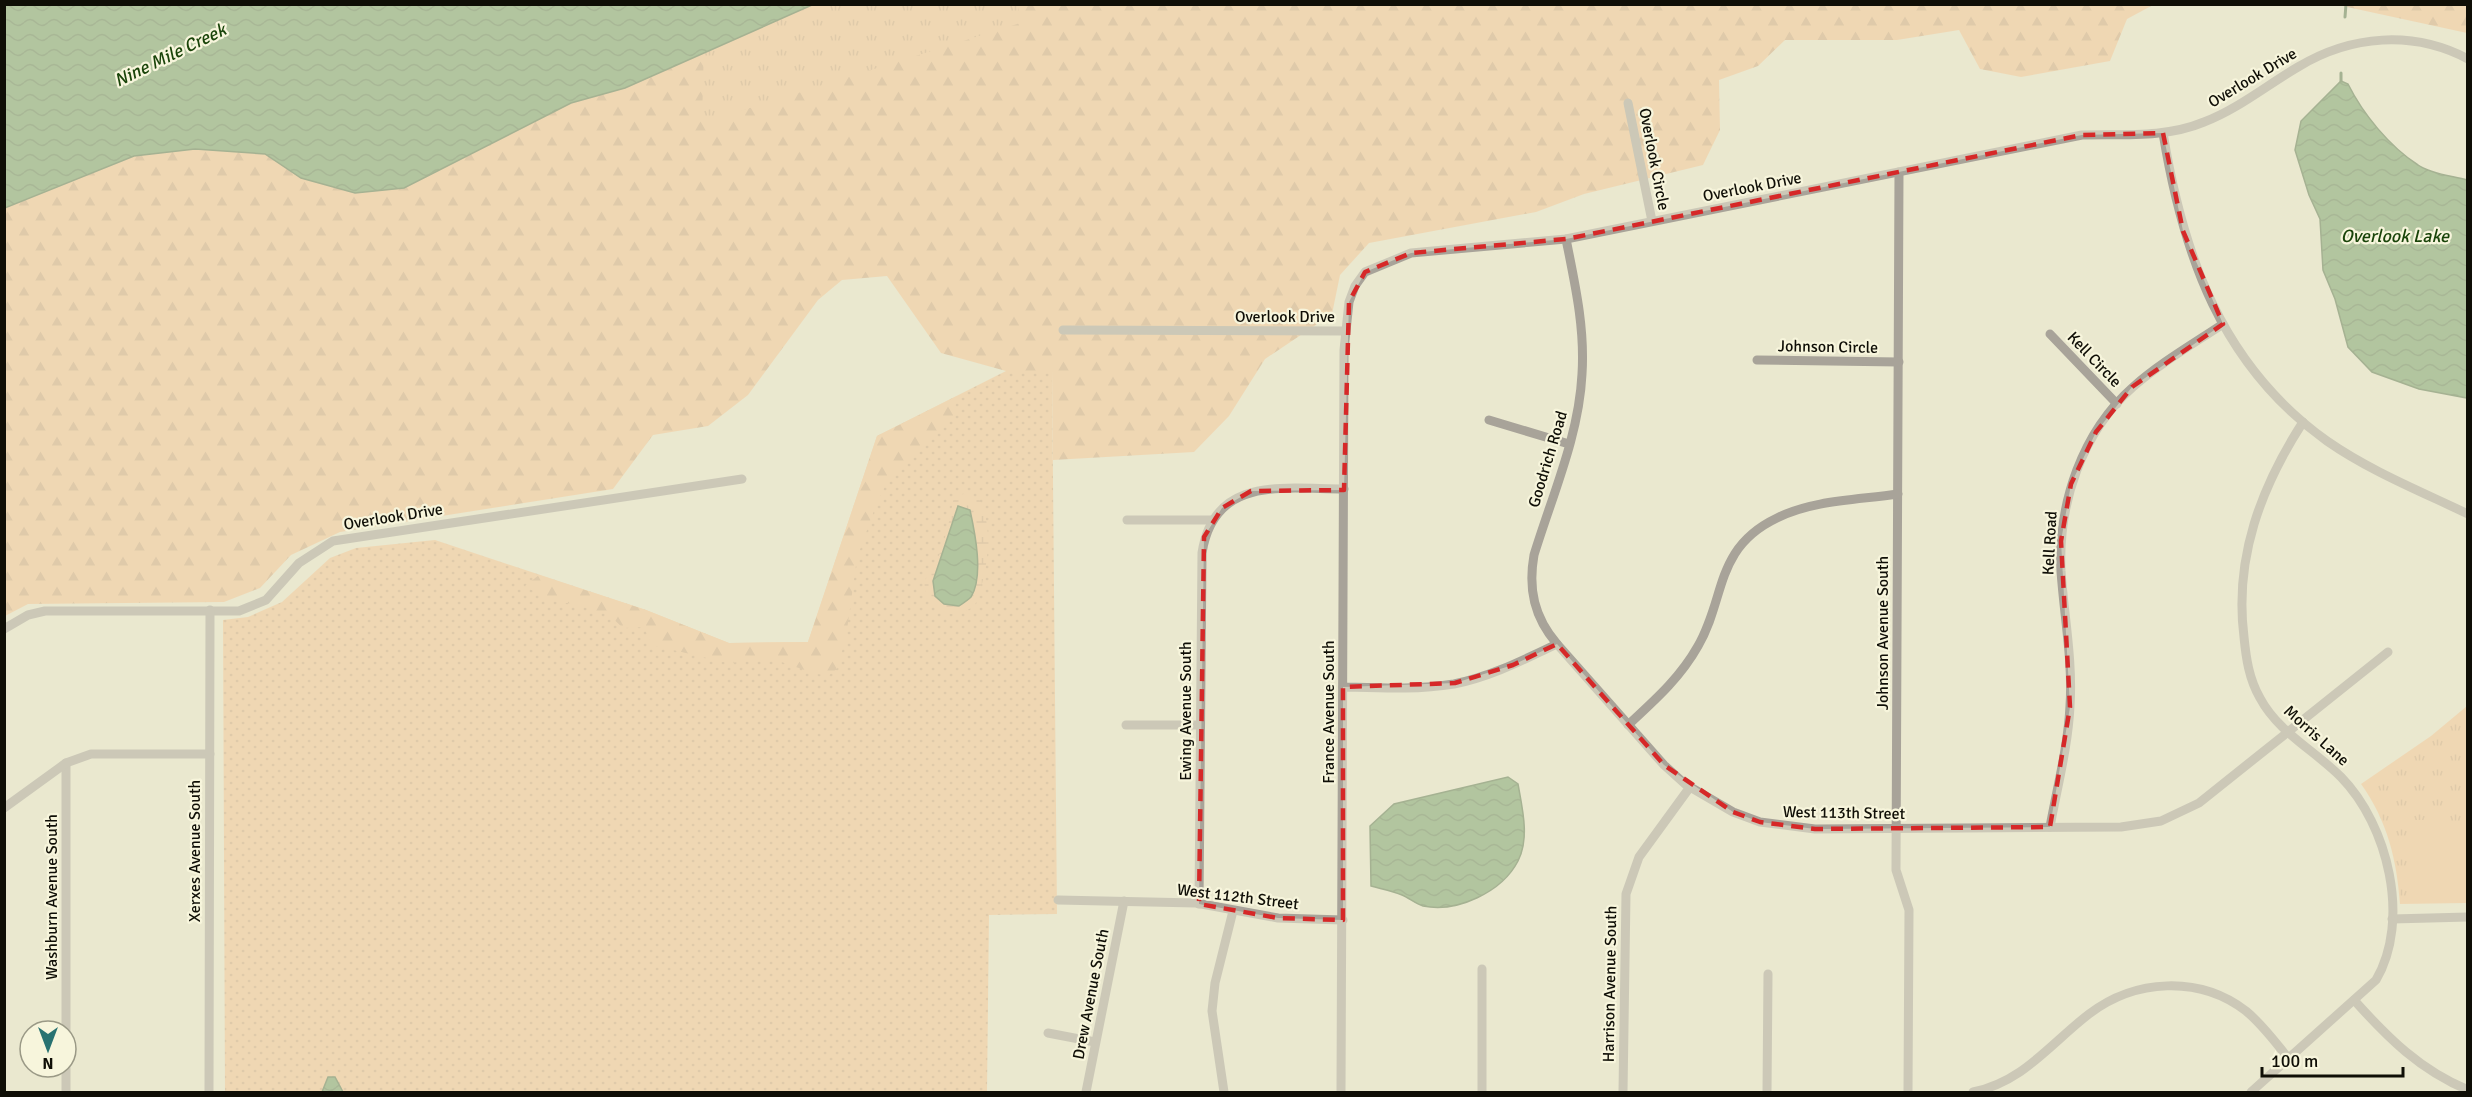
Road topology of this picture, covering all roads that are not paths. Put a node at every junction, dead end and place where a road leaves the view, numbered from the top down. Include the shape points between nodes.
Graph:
1 (2468, 59) edge
2 (1628, 103) dead end
3 (2163, 133) junction
4 (1899, 172) junction
5 (1652, 221) junction
6 (1566, 239) junction
7 (2223, 324) junction
8 (1063, 330) dead end
9 (1345, 331) junction
10 (2050, 334) dead end
11 (1757, 360) dead end
12 (1899, 362) junction
13 (2117, 404) junction
14 (1489, 420) dead end
15 (2303, 422) junction
16 (1569, 444) junction
17 (742, 479) dead end
18 (1344, 489) junction
19 (1898, 494) junction
20 (2468, 514) edge
21 (1127, 520) dead end
22 (1212, 520) junction
23 (210, 610) junction
24 (4, 629) edge
25 (1557, 644) junction
26 (2388, 652) dead end
27 (1343, 687) junction
28 (1126, 725) dead end
29 (1200, 725) junction
30 (1628, 725) junction
31 (2287, 732) junction
32 (210, 754) junction
33 (66, 764) junction
34 (1690, 787) junction
35 (4, 808) edge
36 (2050, 827) junction
37 (1896, 828) junction
38 (1058, 900) dead end
39 (1124, 902) junction
40 (1199, 904) junction
41 (1233, 910) junction
42 (2468, 917) edge
43 (2392, 919) junction
44 (1343, 920) junction
45 (1482, 969) dead end
46 (1768, 974) dead end
47 (2354, 1000) junction
48 (66, 1019) edge
49 (1048, 1033) dead end
50 (1095, 1042) junction
51 (2289, 1059) junction
52 (2468, 1090) edge
53 (209, 1092) edge
54 (1086, 1092) edge
55 (1224, 1092) edge
56 (1341, 1092) edge
57 (1482, 1092) edge
58 (1623, 1092) edge
59 (1767, 1092) edge
60 (1908, 1092) edge
61 (1973, 1092) edge
62 (2251, 1092) edge

1 - 3 street, Overlook Drive via 2414,40 2354,43 2319,55 2203,123
2 - 5 street, Overlook Circle
3 - 4 street, Overlook Drive via 2082,135
3 - 7 street via 2183,231 2195,268
4 - 5 street, Overlook Drive
4 - 12 street, Johnson Avenue South
5 - 6 street, Overlook Drive
6 - 9 street, Overlook Drive via 1436,249 1384,263 1365,272 1355,286
6 - 16 street, Goodrich Road via 1582,346 1579,404
7 - 13 street, Kell Road via 2155,369
7 - 15 street via 2252,368
8 - 9 street, Overlook Drive
9 - 18 street, France Avenue South
10 - 13 street, Kell Circle
11 - 12 street, Johnson Circle
12 - 19 street, Johnson Avenue South
13 - 36 street, Kell Road via 2081,457 2064,512 2061,569 2070,707
14 - 16 street
15 - 20 street via 2356,460
15 - 31 street, Morris Lane via 2280,460 2255,518 2242,588 2242,624 2252,680 2260,698
16 - 25 street, Goodrich Road via 1531,574 1536,611
17 - 23 street, Overlook Drive via 333,541 299,563 266,600 239,610
18 - 22 street via 1251,491 1236,498
18 - 27 street, France Avenue South
19 - 30 street via 1794,510 1758,529 1726,570 1709,622 1687,665
19 - 37 street, Johnson Avenue South
21 - 22 street
22 - 29 street, Ewing Avenue South via 1202,553
23 - 24 street, Overlook Drive via 45,610
23 - 32 street, Xerxes Avenue South
25 - 27 street via 1513,666 1455,684
25 - 30 street, West 113th Street
26 - 31 street, West 113th Street
27 - 44 street, France Avenue South
28 - 29 street
29 - 40 street, Ewing Avenue South
30 - 34 street, West 113th Street
31 - 36 street, West 113th Street via 2215,792 2181,814 2141,825
31 - 43 street, Morris Lane via 2324,760 2360,801 2383,851
32 - 33 street via 91,754
32 - 53 street, Xerxes Avenue South
33 - 35 street
33 - 48 street, Washburn Avenue South
34 - 37 street, West 113th Street via 1733,812 1760,822 1815,829
34 - 58 street, Harrison Avenue South via 1638,857 1626,894
36 - 37 street, West 113th Street
37 - 60 street, Johnson Avenue South via 1896,870 1909,910
38 - 39 street, West 112th Street
39 - 40 street, West 112th Street
39 - 50 street, Drew Avenue South
40 - 41 street, West 112th Street
41 - 44 street, West 112th Street via 1278,918
41 - 55 street via 1212,1011
42 - 43 street
43 - 47 street, Morris Lane via 2384,965 2376,980
44 - 56 street, France Avenue South
45 - 57 street
46 - 59 street
47 - 51 street, Morris Lane
47 - 52 street via 2399,1049 2423,1067
49 - 50 street
50 - 54 street, Drew Avenue South
51 - 61 street via 2262,1026 2228,1000 2208,992 2166,985 2145,987 2106,1002 2025,1071 2006,1082
51 - 62 street, Morris Lane

